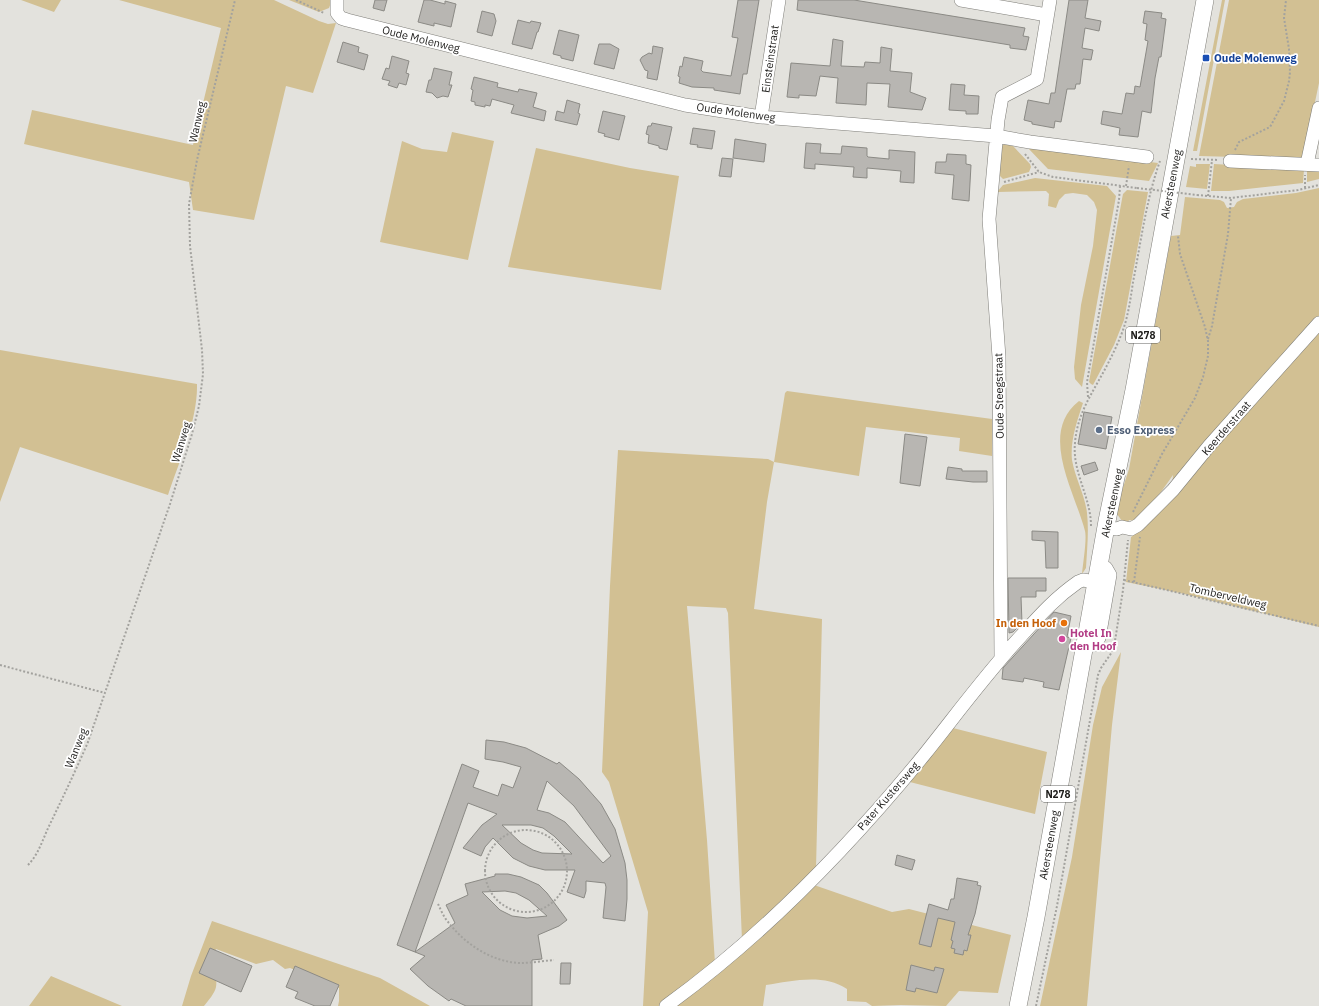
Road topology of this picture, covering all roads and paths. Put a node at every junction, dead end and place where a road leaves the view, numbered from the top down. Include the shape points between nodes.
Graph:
1 (235, 0) edge
2 (296, 0) edge
3 (337, 0) edge
4 (779, 0) edge
5 (961, 0) edge
6 (1050, 0) edge
7 (1205, 0) edge
8 (1286, 0) edge
9 (332, 14) junction
10 (1047, 15) junction
11 (1319, 108) edge
12 (761, 117) junction
13 (996, 136) junction
14 (1012, 139) junction
15 (1147, 157) dead end
16 (1161, 159) dead end
17 (1190, 159) dead end
18 (1232, 161) joint
19 (1313, 165) edge
20 (1128, 169) dead end
21 (1039, 172) junction
22 (992, 183) junction
23 (1319, 185) edge
24 (1120, 186) junction
25 (1126, 186) junction
26 (1208, 196) junction
27 (1230, 198) junction
28 (1177, 232) dead end
29 (1319, 323) edge
30 (1208, 341) junction
31 (1088, 398) junction
32 (1118, 524) junction
33 (1128, 542) dead end
34 (1098, 574) junction
35 (1124, 580) junction
36 (1134, 582) junction
37 (1319, 626) edge
38 (1001, 656) junction
39 (0, 665) edge
40 (105, 693) junction
41 (487, 863) joint
42 (28, 865) dead end
43 (438, 904) dead end
44 (554, 960) dead end
45 (666, 1006) edge
46 (1018, 1006) edge
47 (1036, 1006) edge

1 - 40 path, Wanweg via 189,204 190,246 202,350 203,374 199,406 170,504
2 - 9 path
3 - 9 street
4 - 12 street, Einsteinstraat
5 - 10 street
6 - 10 street
7 - 32 main road, Akersteenweg / N278 via 1134,390
8 - 18 path via 1284,18 1290,72 1284,102 1270,127 1239,142
9 - 12 street, Oude Molenweg via 347,20 685,105
10 - 13 street, Oude Steegstraat via 1037,79 1002,97
11 - 19 street
12 - 13 street, Oude Molenweg
13 - 14 street, Oude Molenweg
13 - 22 street, Oude Steegstraat
14 - 15 street, Oude Molenweg
14 - 21 path
16 - 31 path via 1152,183 1124,325 1110,358
17 - 26 path via 1212,160
18 - 19 street
20 - 25 path
21 - 22 path
21 - 24 path via 1053,177
22 - 38 street, Oude Steegstraat via 989,219 999,363
23 - 27 path
24 - 25 path
24 - 31 path via 1087,382
25 - 26 path, bridge
26 - 27 path
27 - 30 path via 1228,234
28 - 30 path via 1180,254
29 - 32 street, Keerderstraat via 1173,490
30 - 32 path via 1206,365 1195,398 1135,506
31 - 32 path via 1076,434 1075,462 1090,512
32 - 34 main road, Akersteenweg / N278
32 - 36 path via 1141,530
33 - 35 path
34 - 38 street, Pater Kustersweg via 1078,582 1056,598
34 - 46 main road, Akersteenweg / N278
35 - 36 path, Tomberveldweg
35 - 47 path via 1112,652 1100,670 1096,682 1057,906
36 - 37 path, Tomberveldweg
38 - 45 street, Pater Kustersweg via 919,761 867,822 809,883 750,938
39 - 40 path
40 - 42 path, Wanweg via 77,769 40,847
41 - 41 path via 486,874 493,896 502,905 512,909 541,909 553,901 564,886 567,866 564,852 544,833 527,830 508,833 497,842
43 - 44 path via 448,922 462,936 475,948 491,956 520,963

